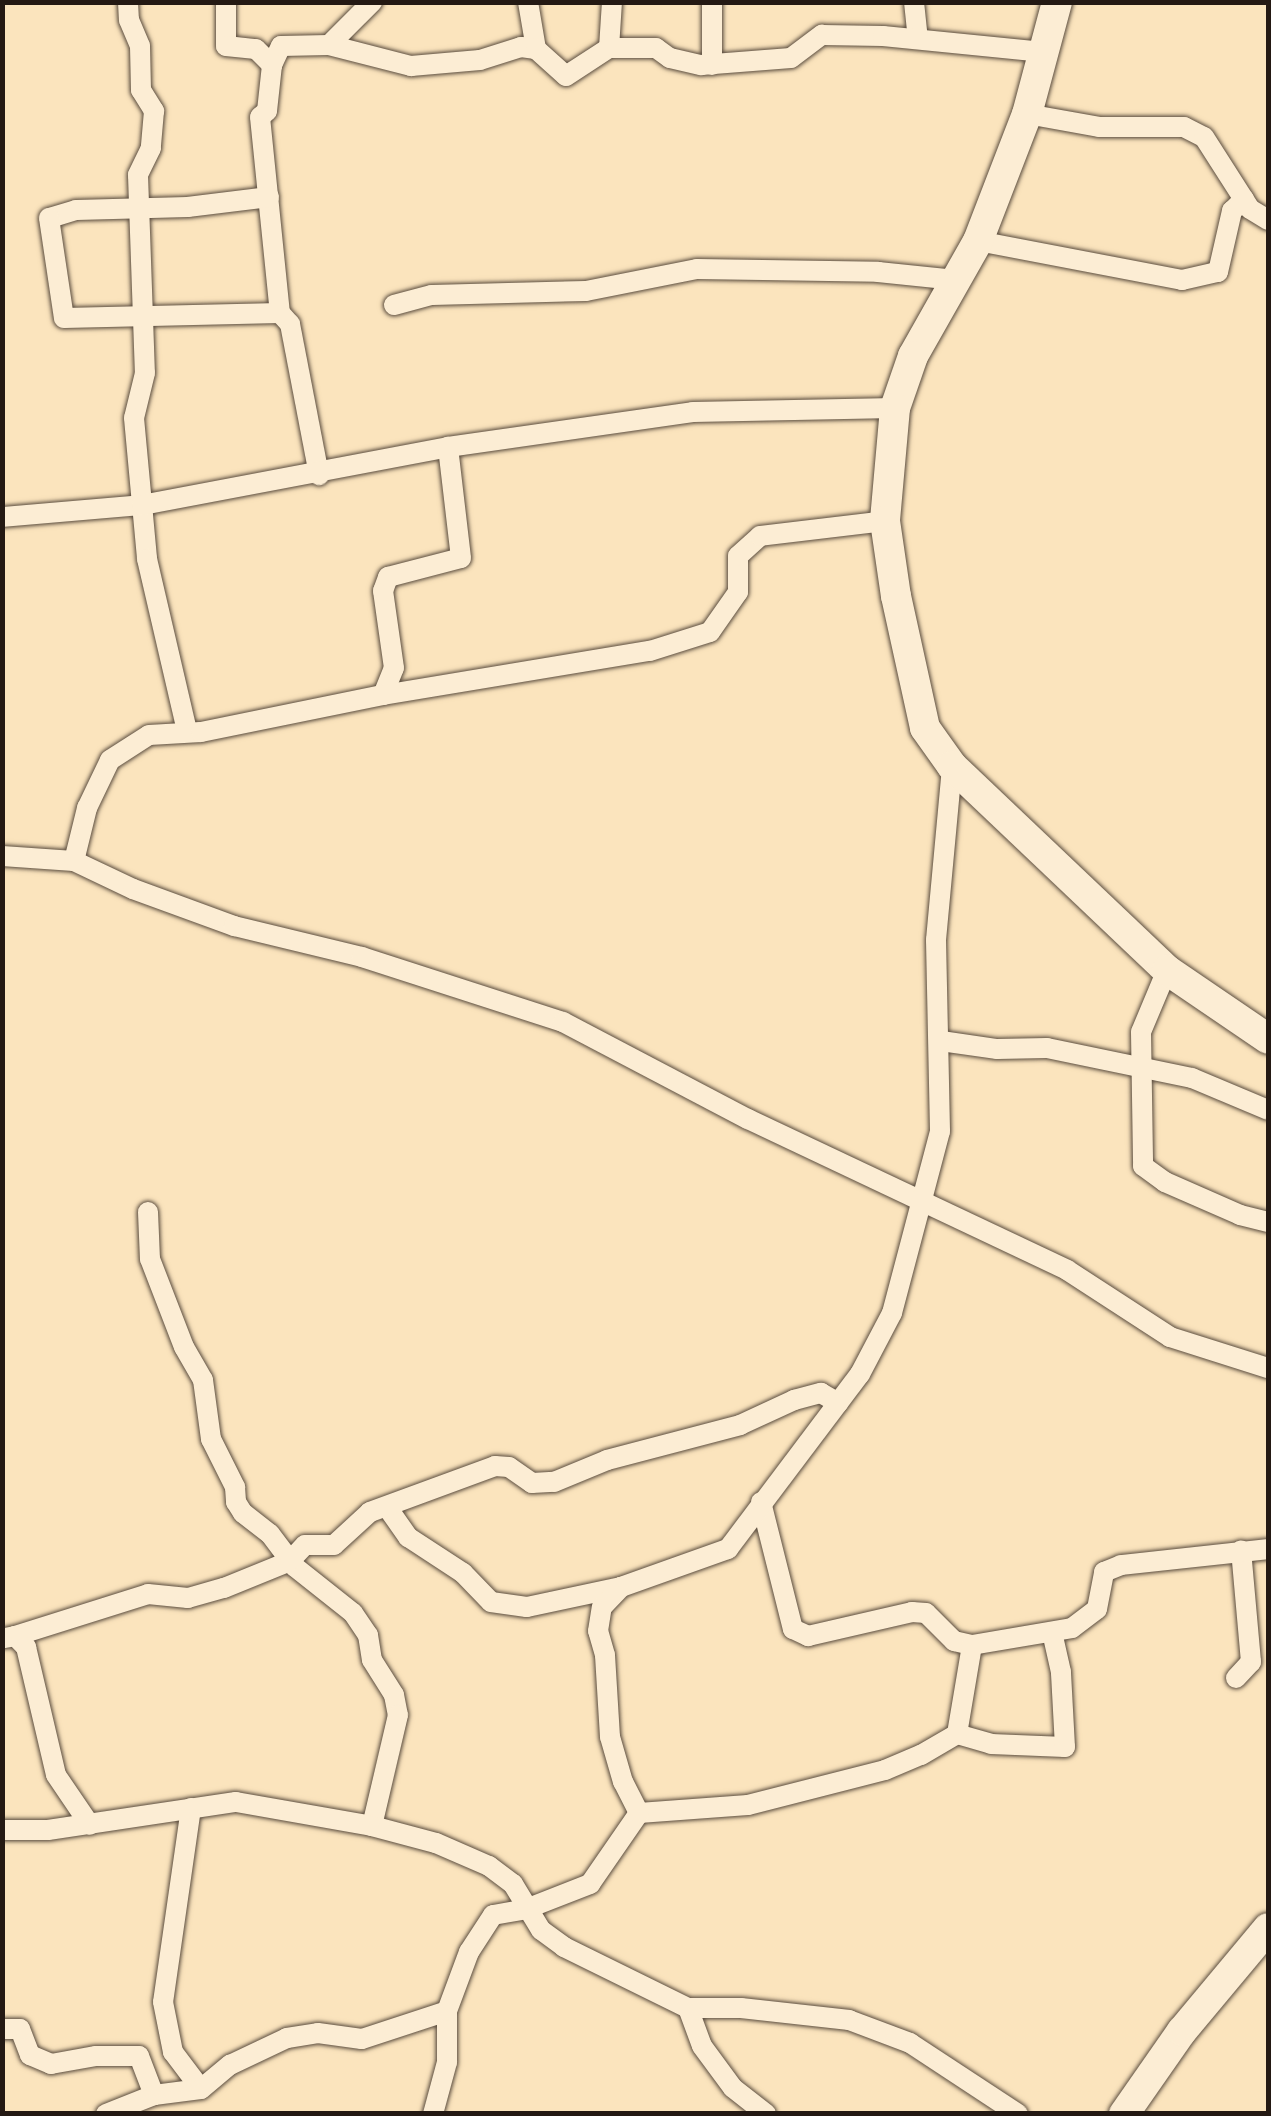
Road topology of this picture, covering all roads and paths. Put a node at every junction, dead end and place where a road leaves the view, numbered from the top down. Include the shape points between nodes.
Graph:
1 (128, 2) edge
2 (226, 2) edge
3 (372, 2) edge
4 (528, 2) edge
5 (612, 2) edge
6 (712, 2) edge
7 (914, 2) edge
8 (1058, 2) edge
9 (918, 39) junction
10 (328, 45) junction
11 (609, 48) junction
12 (536, 49) junction
13 (1043, 52) junction
14 (272, 64) junction
15 (712, 64) junction
16 (1026, 114) junction
17 (270, 197) junction
18 (1244, 199) junction
19 (137, 210) junction
20 (1268, 220) edge
21 (978, 242) junction
22 (956, 280) junction
23 (394, 304) dead end
24 (280, 312) junction
25 (143, 319) junction
26 (895, 408) junction
27 (448, 447) junction
28 (318, 475) junction
29 (142, 505) junction
30 (2, 517) edge
31 (885, 521) junction
32 (383, 695) junction
33 (188, 731) junction
34 (952, 766) junction
35 (2, 856) edge
36 (74, 861) junction
37 (1167, 970) junction
38 (1268, 1039) edge
39 (941, 1041) junction
40 (1140, 1069) junction
41 (1268, 1110) edge
42 (922, 1199) junction
43 (148, 1212) dead end
44 (1268, 1222) edge
45 (1268, 1368) edge
46 (838, 1404) junction
47 (761, 1502) junction
48 (387, 1507) junction
49 (1268, 1549) edge
50 (1241, 1550) junction
51 (290, 1561) junction
52 (621, 1587) junction
53 (1259, 1631) edge
54 (1052, 1632) junction
55 (9, 1637) edge
56 (972, 1645) junction
57 (1236, 1678) dead end
58 (957, 1734) junction
59 (191, 1808) junction
60 (640, 1813) junction
61 (90, 1825) junction
62 (372, 1826) junction
63 (2, 1830) edge
64 (526, 1909) junction
65 (1268, 1928) edge
66 (688, 2008) junction
67 (447, 2011) junction
68 (2, 2029) edge
69 (201, 2089) junction
70 (154, 2094) junction
71 (106, 2114) edge
72 (432, 2114) edge
73 (766, 2114) edge
74 (1018, 2114) edge
75 (1124, 2114) edge

1 - 19 street via 142,90 154,111
2 - 14 street via 226,46 256,49
3 - 10 street
4 - 12 street
5 - 11 street
6 - 15 street
7 - 9 street
8 - 13 street
9 - 13 street
9 - 15 street via 822,36 791,58
10 - 12 street via 411,66
10 - 14 street via 281,46
11 - 12 street via 566,76
11 - 15 street via 656,48 670,58
13 - 16 street
14 - 17 street via 268,111 260,117
16 - 18 street via 1099,127 1184,127 1204,137
16 - 21 street
17 - 19 street
17 - 24 street
18 - 20 street
18 - 21 street via 1232,211 1218,272 1182,280
19 - 25 street
19 - 25 street via 76,210 50,218 64,318
21 - 22 street
22 - 23 street via 697,269 586,292 432,294
22 - 26 street via 914,356
24 - 25 street
24 - 28 street via 290,324
25 - 29 street via 145,373 134,418
26 - 27 street via 693,412
26 - 31 street
27 - 28 street
27 - 32 street via 461,558 388,577 383,590 394,668
28 - 29 street
29 - 30 street
29 - 33 street via 147,559
31 - 32 street via 760,536 738,556 738,592 710,632 650,651
31 - 34 street via 925,728
32 - 33 street
33 - 36 street via 149,736 117,751 87,808
34 - 37 street
34 - 39 street via 936,940
35 - 36 street
36 - 42 street via 234,926 362,957 563,1022 748,1119
37 - 38 street
37 - 40 street via 1141,1032
39 - 40 street via 997,1050 1047,1048
39 - 42 street via 940,1131
40 - 41 street via 1192,1078
40 - 44 street via 1144,1166 1180,1189
42 - 45 street via 1067,1270 1170,1337
42 - 46 street via 892,1314
43 - 51 street via 150,1258 203,1380 216,1456 242,1514 270,1534
46 - 47 street
46 - 48 street via 822,1393 554,1482 532,1483 495,1466
47 - 52 street via 728,1549
47 - 56 street via 794,1629 808,1636 912,1612 926,1614 954,1641
48 - 51 street via 356,1522 334,1545 305,1546
48 - 52 street via 408,1537 464,1574 491,1602 527,1607
49 - 50 street
50 - 53 street
50 - 54 street via 1104,1572 1097,1609 1072,1628
51 - 55 street via 188,1598 148,1594
51 - 62 street via 353,1613 394,1695 398,1715
52 - 60 street via 602,1608 598,1630 610,1737
53 - 57 street via 1251,1662
54 - 56 street
54 - 58 street via 1065,1747 991,1744
55 - 61 street via 30,1659 56,1775
56 - 58 street
58 - 60 street via 884,1770 748,1804
59 - 61 street
59 - 62 street via 236,1802
59 - 69 street via 163,2002 173,2052
60 - 64 street via 590,1884
61 - 63 street
62 - 64 street via 489,1866 512,1884
64 - 66 street via 564,1946
64 - 67 street via 493,1915
65 - 75 street
66 - 73 street via 702,2046 733,2088
66 - 74 street via 849,2020 910,2042
67 - 69 street via 362,2039 318,2033 287,2038 230,2065
67 - 72 street via 447,2062
68 - 70 street via 20,2029 30,2055 50,2064 139,2056
69 - 70 street
70 - 71 street

